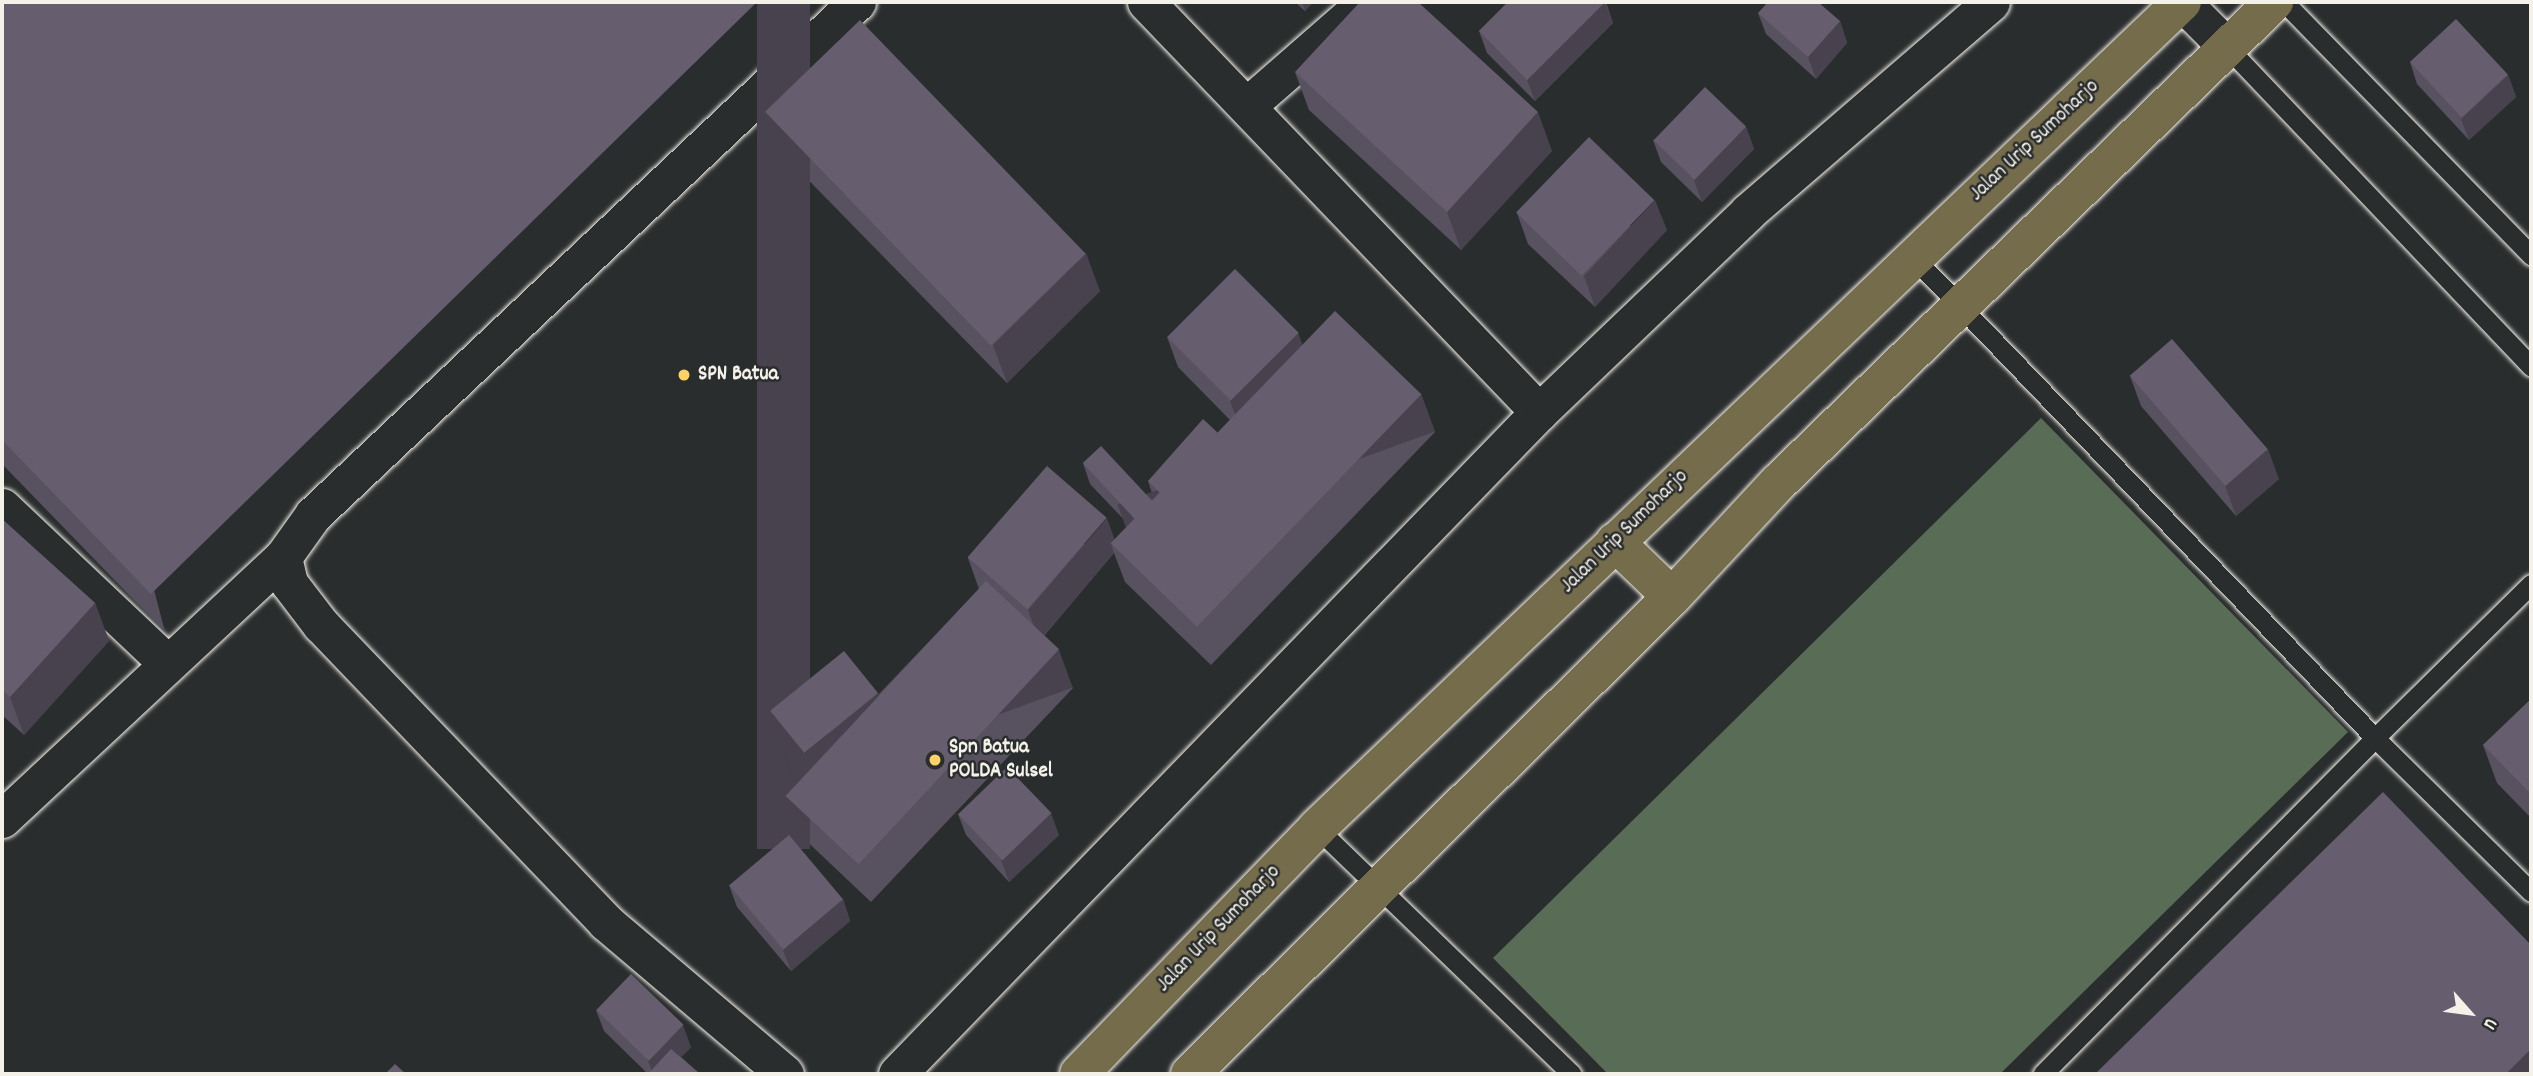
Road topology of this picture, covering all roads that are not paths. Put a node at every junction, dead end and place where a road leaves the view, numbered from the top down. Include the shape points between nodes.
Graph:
1 (857, 2) edge
2 (1146, 2) edge
3 (1366, 2) edge
4 (1991, 2) edge
5 (2182, 2) edge
6 (2274, 2) edge
7 (2284, 2) edge
8 (2227, 47) junction
9 (1248, 105) junction
10 (2531, 255) edge
11 (1912, 256) junction
12 (1959, 309) junction
13 (2531, 366) edge
14 (1539, 412) junction
15 (2, 507) edge
16 (1615, 542) junction
17 (283, 557) junction
18 (2531, 584) edge
19 (1672, 597) junction
20 (167, 663) junction
21 (2375, 738) junction
22 (2, 819) edge
23 (1317, 828) junction
24 (1380, 885) junction
25 (2531, 892) edge
26 (785, 1074) edge
27 (897, 1074) edge
28 (1079, 1074) edge
29 (1190, 1074) edge
30 (1572, 1074) edge
31 (2042, 1074) edge

1 - 17 street via 681,173 313,515
2 - 9 street
3 - 9 street
4 - 14 street via 1748,212
5 - 8 street
5 - 11 highway, Jalan Urip Sumoharjo
6 - 8 highway
7 - 10 lane
8 - 12 highway
8 - 13 lane
9 - 14 street
11 - 12 lane
11 - 16 highway, Jalan Urip Sumoharjo
12 - 19 highway via 1778,482
12 - 21 lane
14 - 27 street
15 - 20 street
16 - 19 highway
16 - 23 highway, Jalan Urip Sumoharjo
17 - 20 street
17 - 26 street via 289,583 321,625 606,922
18 - 21 lane
19 - 24 highway
20 - 22 street
21 - 25 lane
21 - 31 lane
23 - 24 lane
23 - 28 highway, Jalan Urip Sumoharjo
24 - 29 highway
24 - 30 lane

